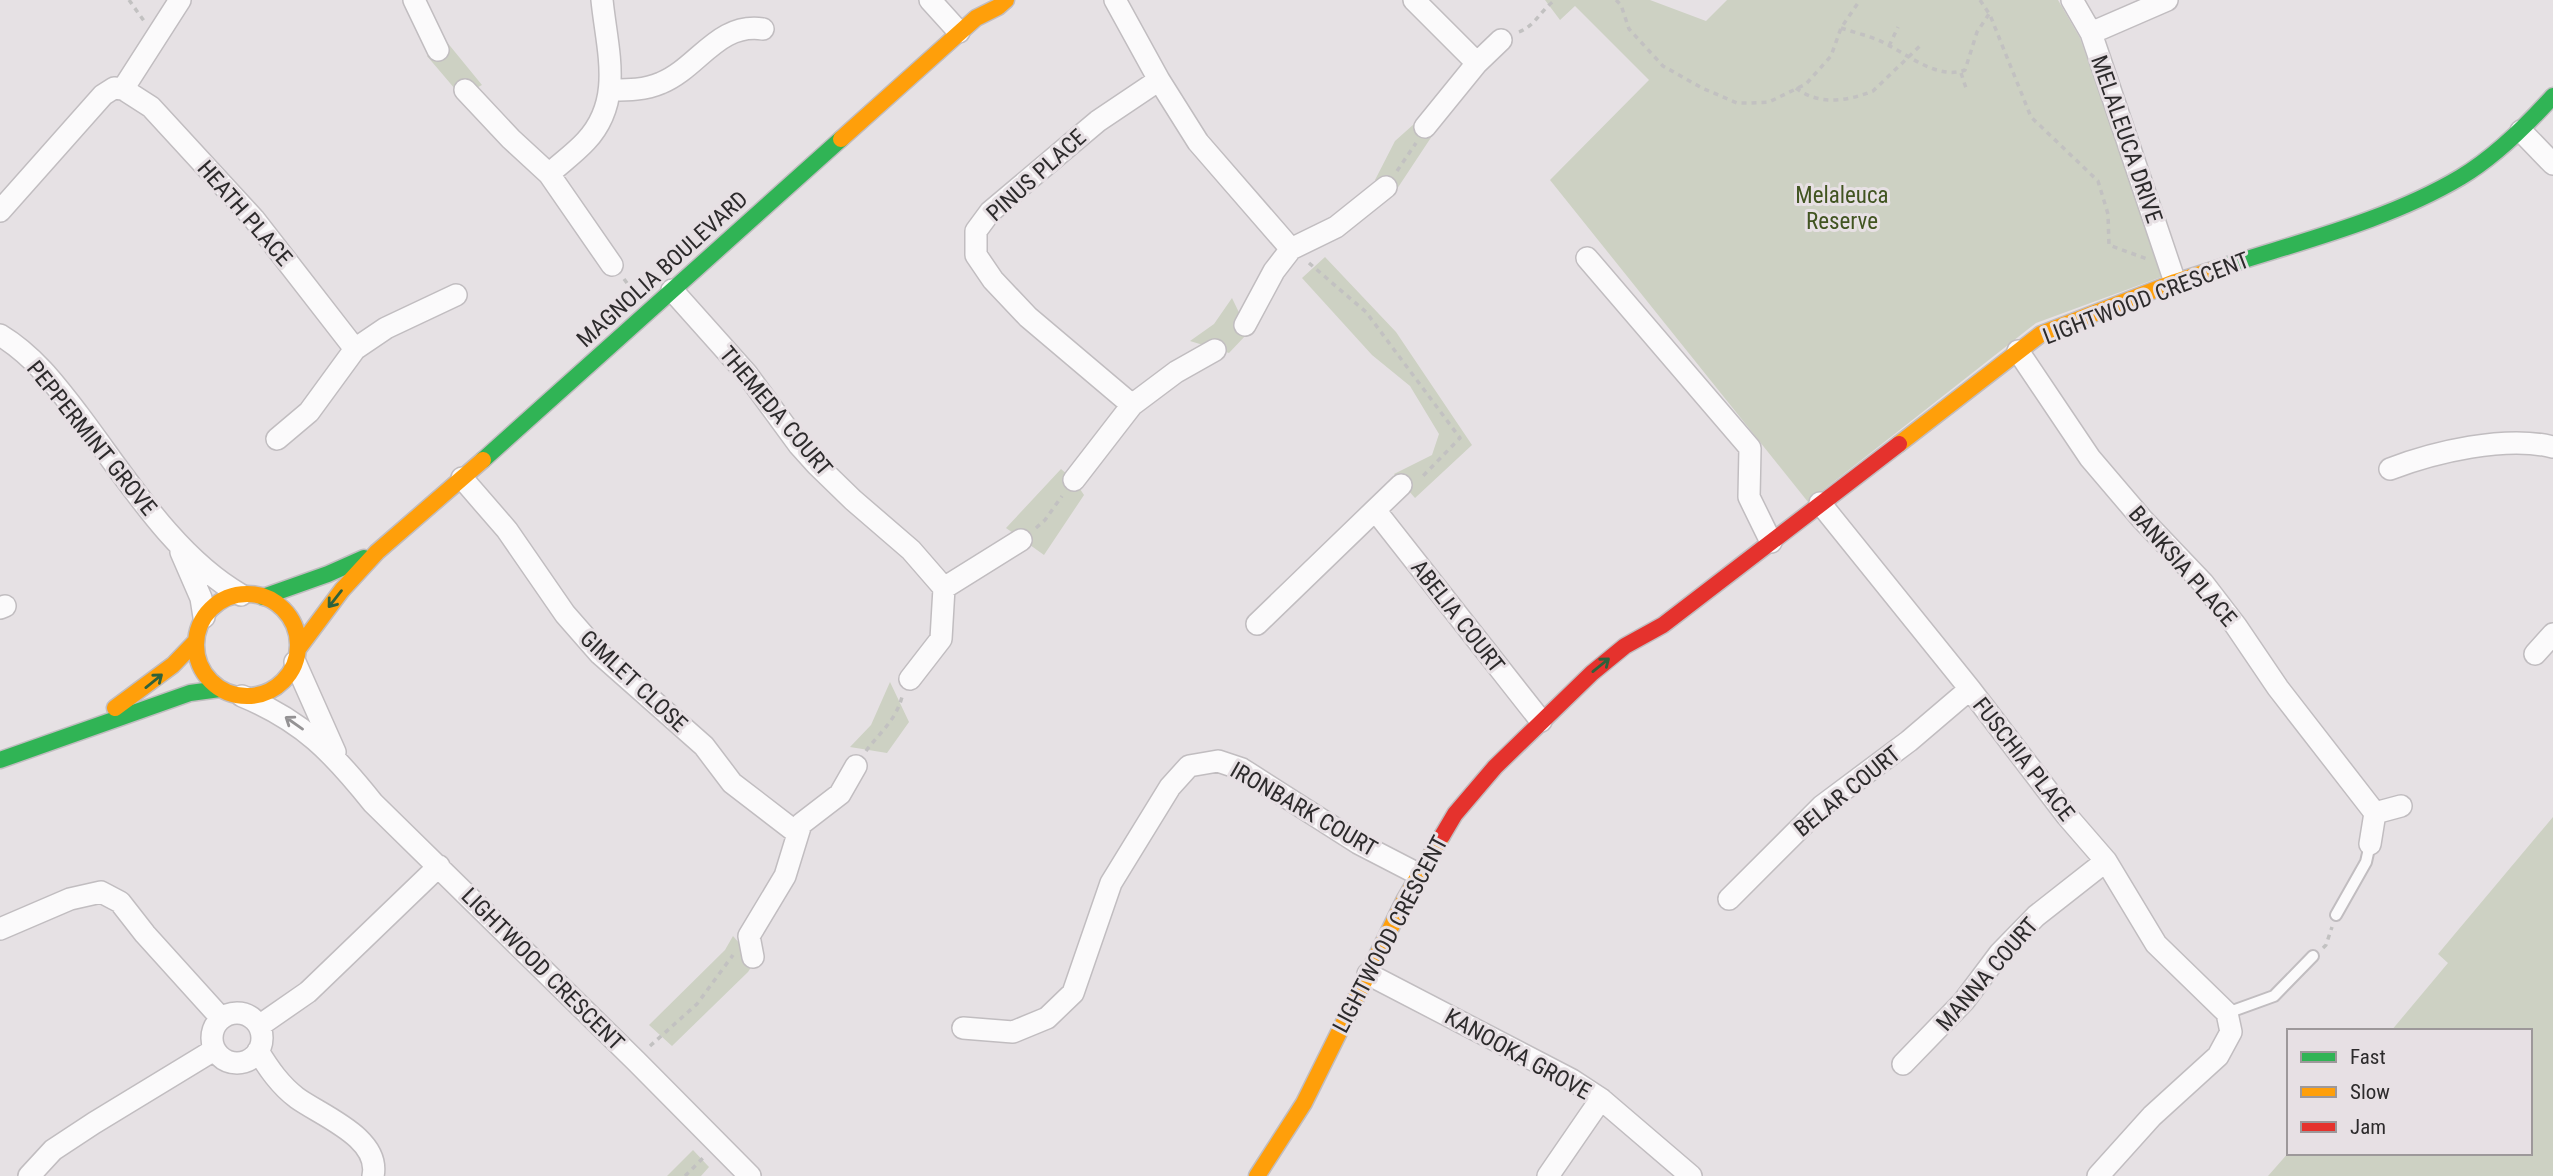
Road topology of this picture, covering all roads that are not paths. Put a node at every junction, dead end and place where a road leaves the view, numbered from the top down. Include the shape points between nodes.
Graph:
1 (180, 0) edge
2 (414, 0) edge
3 (602, 0) edge
4 (930, 0) edge
5 (986, 0) edge
6 (1006, 0) edge
7 (1115, 0) edge
8 (1414, 0) edge
9 (2072, 0) edge
10 (2167, 0) edge
11 (976, 18) junction
12 (763, 29) dead end
13 (959, 32) junction
14 (2091, 33) junction
15 (1501, 40) road end
16 (438, 50) dead end
17 (1477, 62) junction
18 (1159, 80) junction
19 (123, 89) junction
20 (465, 90) dead end
21 (612, 90) junction
22 (2553, 96) edge
23 (1425, 127) road end
24 (2521, 131) junction
25 (2553, 164) edge
26 (549, 174) junction
27 (1386, 187) road end
28 (0, 211) edge
29 (1291, 249) junction
30 (1587, 258) dead end
31 (612, 265) dead end
32 (2175, 282) junction
33 (672, 290) junction
34 (456, 295) dead end
35 (1244, 325) dead end
36 (0, 335) edge
37 (355, 349) junction
38 (1215, 350) dead end
39 (2018, 351) junction
40 (1132, 405) junction
41 (277, 439) dead end
42 (2553, 447) edge
43 (2390, 469) dead end
44 (462, 478) junction
45 (1074, 480) road end
46 (1401, 485) road end
47 (1821, 503) junction
48 (1375, 510) junction
49 (1021, 540) road end
50 (1771, 542) junction
51 (179, 546) junction
52 (377, 552) junction
53 (944, 588) junction
54 (241, 595) junction
55 (263, 597) junction
56 (204, 617) junction
57 (1257, 624) dead end
58 (1663, 625) joint
59 (2553, 634) edge
60 (196, 641) junction
61 (2535, 654) dead end
62 (296, 655) junction
63 (910, 680) road end
64 (219, 689) junction
65 (1970, 689) junction
66 (242, 696) junction
67 (1546, 717) junction
68 (77, 733) junction
69 (0, 760) edge
70 (338, 760) junction
71 (856, 766) road end
72 (2401, 806) dead end
73 (2375, 813) junction
74 (797, 833) junction
75 (2370, 844) joint
76 (2106, 861) junction
77 (439, 866) junction
78 (1418, 874) junction
79 (1729, 899) dead end
80 (2336, 915) road end
81 (0, 929) edge
82 (751, 946) road end
83 (2313, 956) road end
84 (1368, 974) junction
85 (2227, 1013) junction
86 (221, 1018) junction
87 (259, 1026) junction
88 (962, 1028) dead end
89 (214, 1050) junction
90 (258, 1051) junction
91 (1903, 1064) dead end
92 (1601, 1100) junction
93 (375, 1175) edge
94 (29, 1176) edge
95 (750, 1176) edge
96 (1257, 1176) edge
97 (1548, 1176) edge
98 (1692, 1176) edge
99 (2098, 1176) edge

1 - 19 street
2 - 16 street
3 - 21 street
4 - 13 street
5 - 11 street, MAGNOLIA BOULEVARD
6 - 11 street, MAGNOLIA BOULEVARD
7 - 18 street
8 - 17 street
9 - 14 street, MELALEUCA DRIVE
10 - 14 street
11 - 13 street, MAGNOLIA BOULEVARD
12 - 21 street via 733,30 661,83
13 - 33 street, MAGNOLIA BOULEVARD
14 - 32 street, MELALEUCA DRIVE
15 - 17 street
17 - 23 street
18 - 29 street via 1198,142
18 - 40 street, PINUS PLACE via 1088,129 990,212 976,231 976,255 993,280 1028,317
19 - 28 street via 114,88 103,95
19 - 37 street, HEATH PLACE via 151,107 254,219
20 - 26 street
21 - 26 street via 603,118 587,141
22 - 24 street, LIGHTWOOD CRESCENT
24 - 25 street
24 - 32 street, LIGHTWOOD CRESCENT via 2463,176 2413,202
26 - 31 street
27 - 29 street via 1336,227
29 - 35 street
30 - 50 street via 1750,448 1749,497
32 - 39 street, LIGHTWOOD CRESCENT via 2042,334
33 - 44 street, MAGNOLIA BOULEVARD
33 - 53 street, THEMEDA COURT via 747,374 817,465 911,550
34 - 37 street via 386,328
36 - 51 street, PEPPERMINT GROVE via 41,368
37 - 41 street via 309,412
38 - 40 street
39 - 47 street, LIGHTWOOD CRESCENT
39 - 73 street, BANKSIA PLACE via 2090,458 2203,583
40 - 45 street
42 - 43 street via 2479,446 2423,456
44 - 52 street, MAGNOLIA BOULEVARD
44 - 74 street, GIMLET CLOSE via 600,654 704,746 732,783
46 - 48 street
47 - 50 street, LIGHTWOOD CRESCENT
47 - 65 street, FUSCHIA PLACE
48 - 57 street
48 - 67 street, ABELIA COURT
49 - 53 street
50 - 58 street, LIGHTWOOD CRESCENT
51 - 54 street, PEPPERMINT GROVE
51 - 56 street, PEPPERMINT GROVE
52 - 55 street, MAGNOLIA BOULEVARD
52 -> 62 street, MAGNOLIA BOULEVARD via 342,590
53 - 63 street via 941,639
54 - 55 street
54 - 56 street via 227,598
55 - 62 street via 289,617 296,632
56 - 60 street
58 - 67 street, LIGHTWOOD CRESCENT via 1635,657 1603,683
59 - 61 street
60 - 64 street via 201,668
68 -> 60 street via 139,693
62 - 66 street via 287,677 275,688
62 - 70 street, LIGHTWOOD CRESCENT
64 - 66 street
64 - 68 street via 202,690
65 - 76 street, FUSCHIA PLACE
65 - 79 street, BELAR COURT via 1822,806
70 -> 66 street, LIGHTWOOD CRESCENT via 288,718
67 - 78 street, LIGHTWOOD CRESCENT via 1494,767 1455,814
68 - 69 street
70 - 77 street, LIGHTWOOD CRESCENT via 373,803
71 - 74 street via 840,794 801,824
72 - 73 street
73 - 75 street
74 - 82 street via 785,876
75 - 80 lane
76 - 85 street, FUSCHIA PLACE via 2156,944
76 - 91 street, MANNA COURT via 2036,916
77 - 87 street via 308,992
77 - 95 street, LIGHTWOOD CRESCENT
78 - 84 street, LIGHTWOOD CRESCENT
78 - 88 street, IRONBARK COURT via 1359,843 1242,769 1218,761 1189,766 1170,787 1111,883 1073,993 1047,1018 1013,1032
81 - 86 street via 70,899 101,892 120,902
83 - 85 lane via 2274,996
84 - 92 street, KANOOKA GROVE via 1560,1073
84 - 96 street, LIGHTWOOD CRESCENT via 1304,1102
85 - 99 street via 2231,1032 2218,1056 2152,1116
86 - 87 street via 238,1013
86 - 89 street via 212,1033
87 - 90 street
89 - 90 street via 221,1058 237,1063 246,1062
89 - 94 street via 53,1150
90 - 93 street via 274,1077 296,1097 358,1137 372,1154
92 - 97 street
92 - 98 street, KANOOKA GROVE

